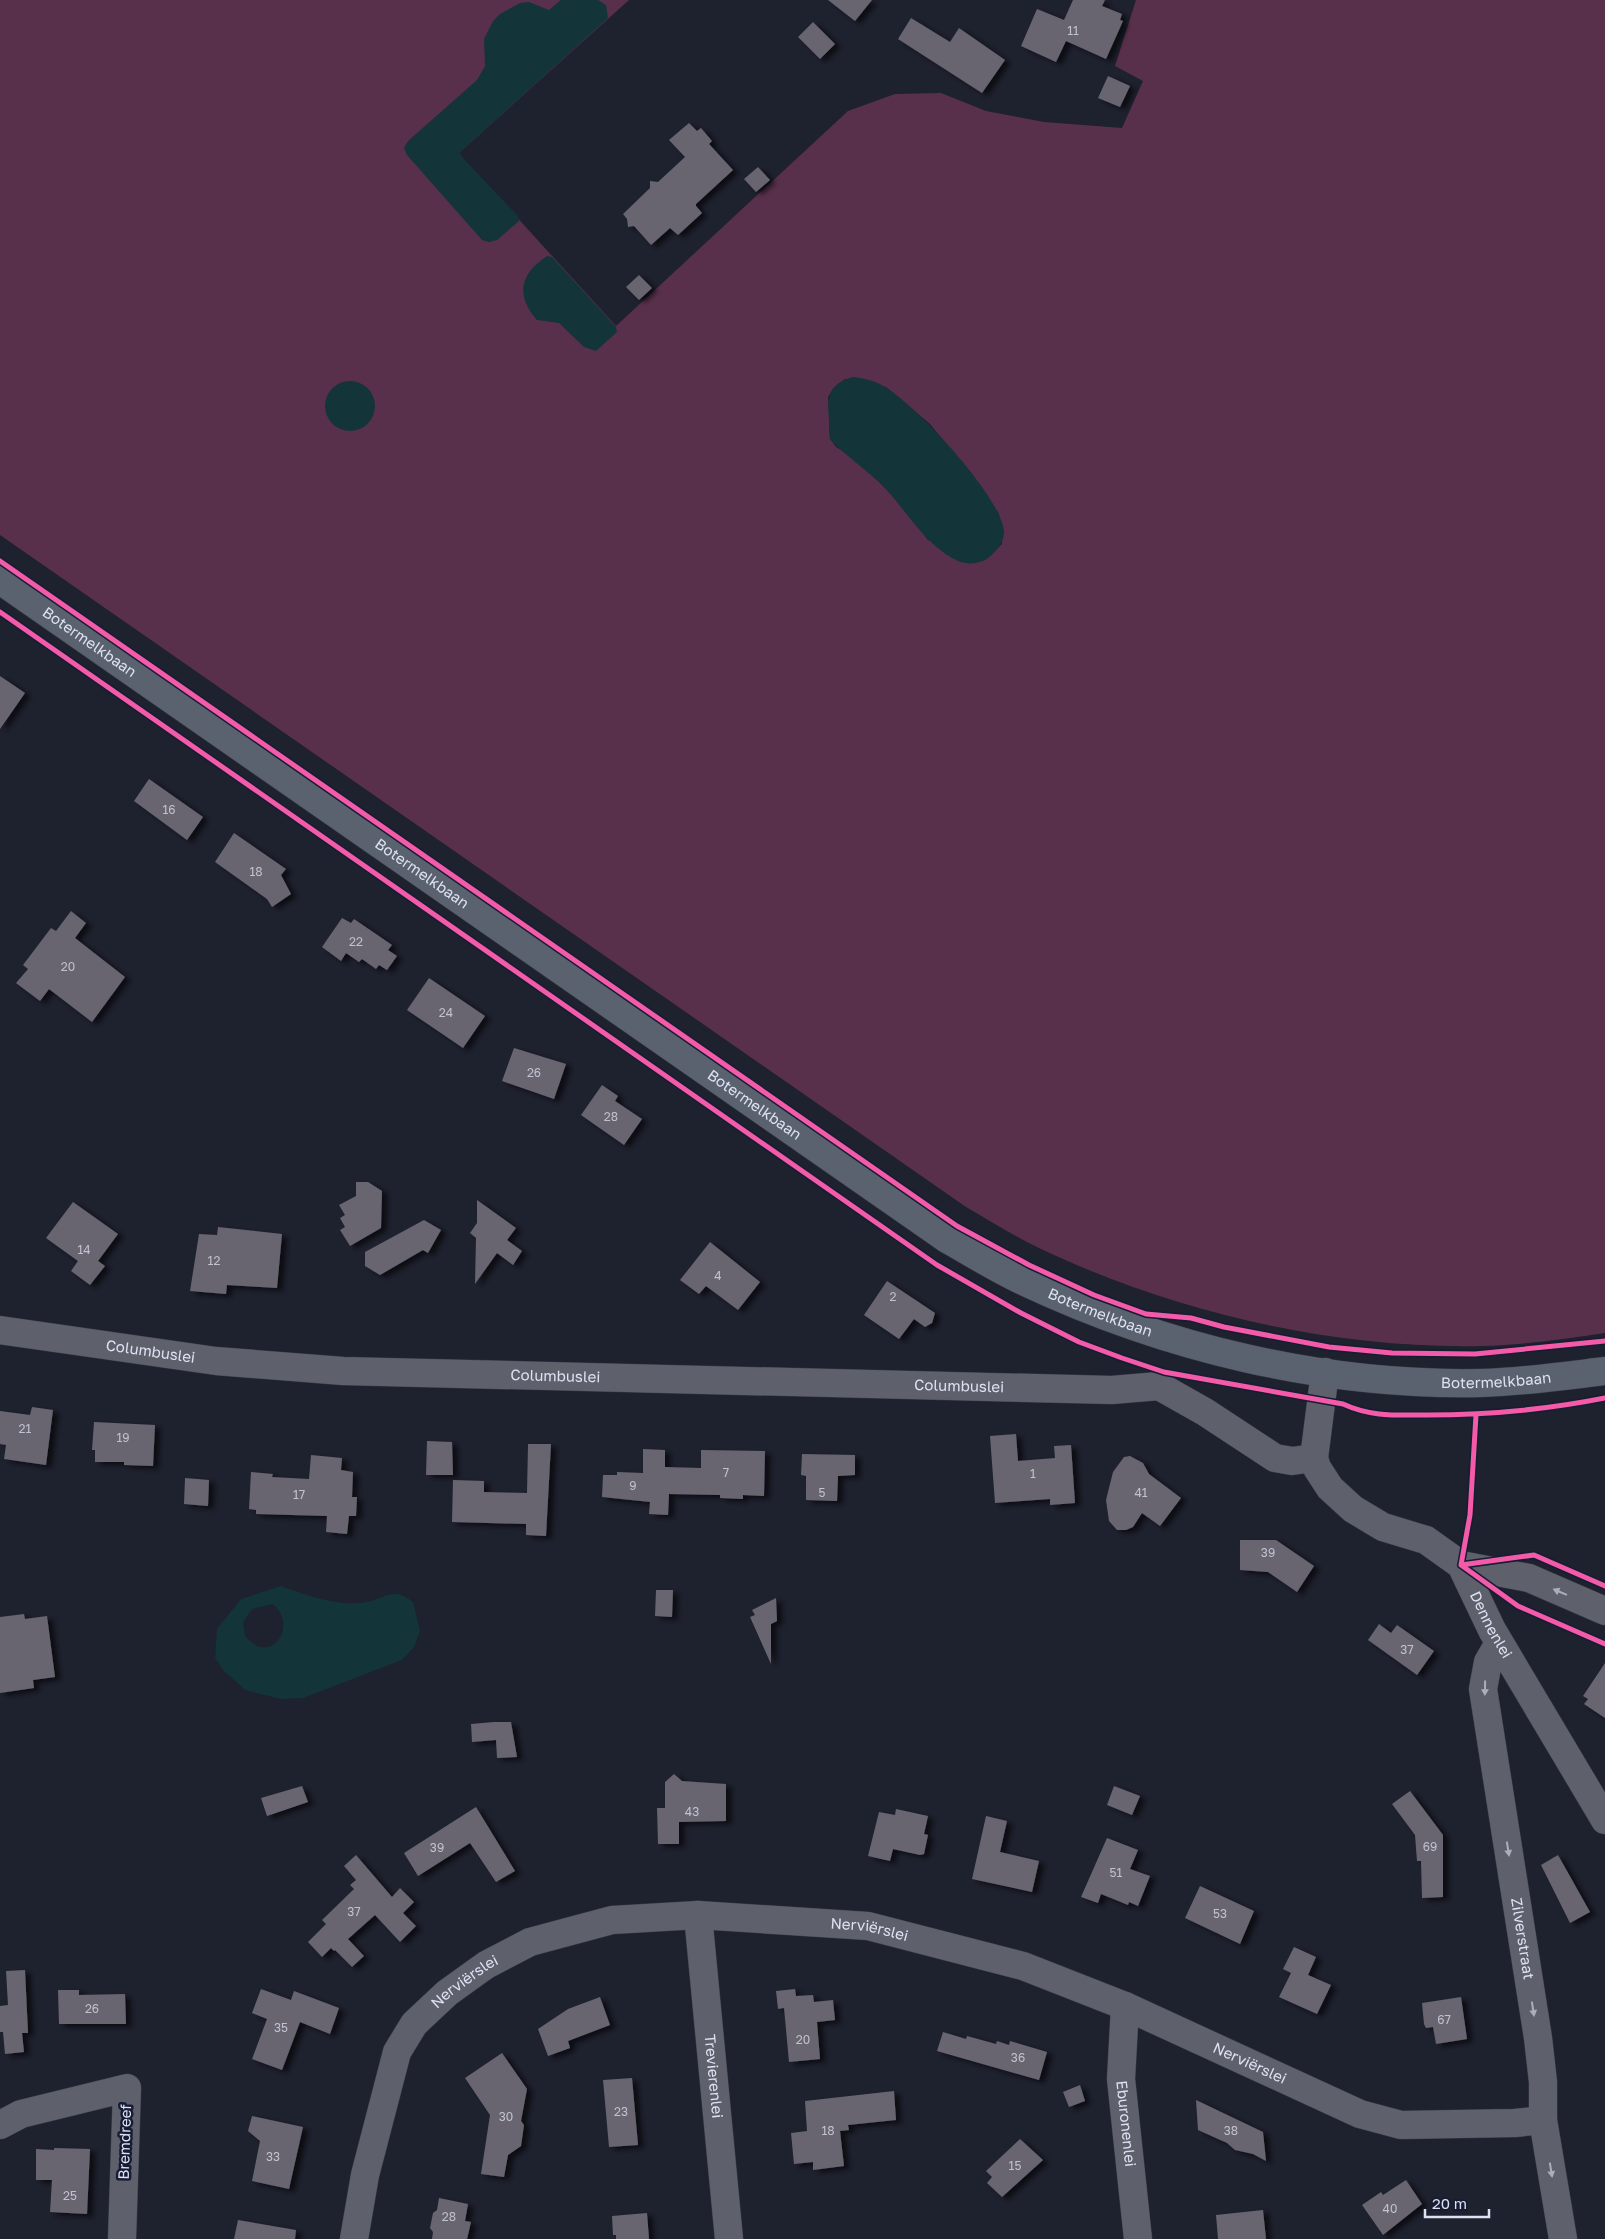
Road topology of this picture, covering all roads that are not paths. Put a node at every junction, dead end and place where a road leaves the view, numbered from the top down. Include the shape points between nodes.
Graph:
1 (0, 580) edge
2 (0, 1330) edge
3 (1605, 1371) edge
4 (1325, 1372) junction
5 (1314, 1458) junction
6 (1461, 1565) junction
7 (1605, 1611) edge
8 (1499, 1643) junction
9 (1605, 1820) edge
10 (698, 1916) junction
11 (1125, 2006) junction
12 (1543, 2120) junction
13 (0, 2125) edge
14 (122, 2239) edge
15 (354, 2239) edge
16 (729, 2239) edge
17 (1138, 2239) edge
18 (1563, 2239) edge

1 - 4 main road, Botermelkbaan via 947,1238 1021,1280 1098,1314 1218,1352
2 - 5 street, Columbuslei via 216,1361 344,1371 1112,1390 1159,1386 1275,1458 1292,1461
3 - 4 main road, Botermelkbaan via 1481,1383 1392,1381
4 - 5 street
5 - 6 street, Dennenlei via 1316,1468 1330,1488 1353,1509 1383,1526 1426,1540
7 -> 6 street via 1529,1578
6 - 8 street, Dennenlei
8 - 9 street, Dennenlei
8 -> 12 street, Zilverstraat via 1488,1662 1483,1689 1538,2038
10 - 11 street, Nerviërslei via 868,1926 1023,1966
10 - 15 street, Nerviërslei via 612,1920 530,1942 486,1965 447,1993 414,2024 398,2052 364,2175
10 - 16 street, Trevierenlei
11 - 12 street, Nerviërslei via 1360,2114 1401,2125
11 - 17 street, Eburonenlei via 1121,2079
12 -> 18 street, Zilverstraat
13 - 14 street, Bremdreef via 21,2114 127,2088

